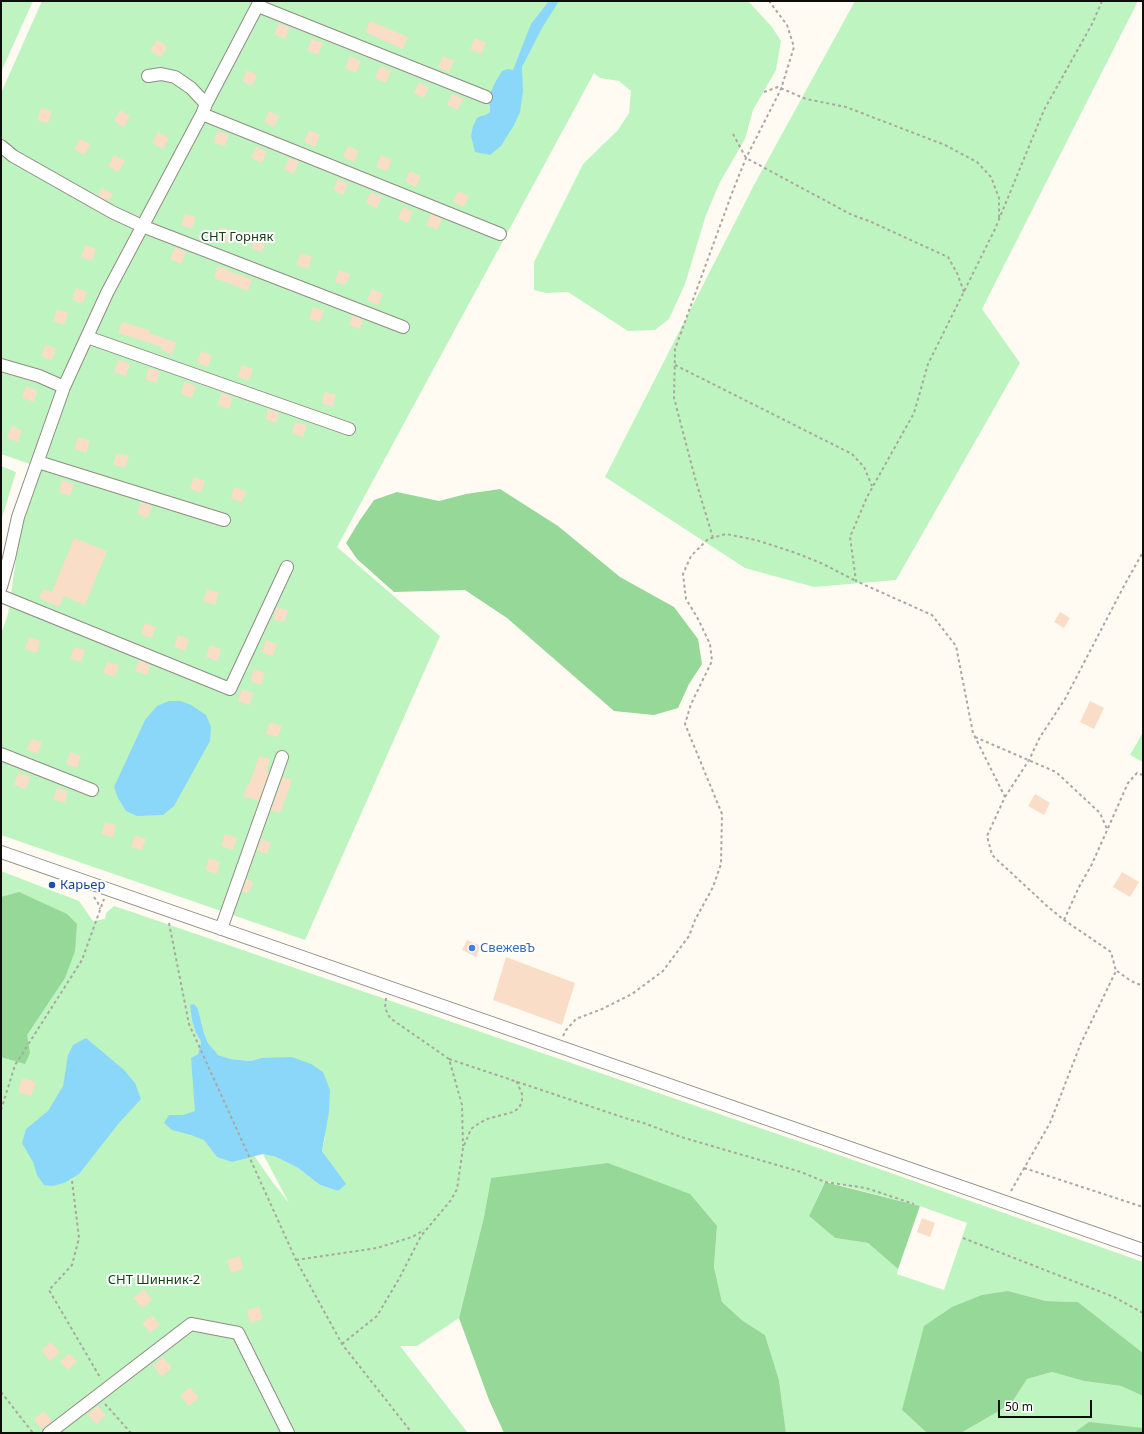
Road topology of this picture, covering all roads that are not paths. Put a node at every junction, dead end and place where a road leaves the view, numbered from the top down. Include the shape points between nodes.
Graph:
1 (259, 4) edge
2 (148, 76) dead end
3 (486, 97) dead end
4 (204, 109) junction
5 (1, 146) edge
6 (142, 226) junction
7 (500, 234) dead end
8 (403, 328) dead end
9 (87, 337) junction
10 (1, 364) edge
11 (64, 387) junction
12 (349, 429) dead end
13 (38, 462) junction
14 (224, 520) dead end
15 (5, 554) edge
16 (287, 567) dead end
17 (1, 587) edge
18 (1, 596) edge
19 (1, 754) edge
20 (282, 757) dead end
21 (92, 790) dead end
22 (1, 852) edge
23 (221, 929) junction
24 (1143, 1250) edge
25 (49, 1433) edge
26 (288, 1433) edge

1 - 3 street
1 - 4 street
2 - 4 street via 161,74 175,77 191,88
4 - 6 street
4 - 7 street
5 - 6 street via 13,156 112,212
6 - 8 street
6 - 9 street via 106,293
9 - 11 street
9 - 12 street
10 - 11 street
11 - 13 street
13 - 14 street
13 - 15 street
15 - 17 street
16 - 18 street via 230,689
19 - 21 street
20 - 23 street
22 - 23 street
23 - 24 street
25 - 26 street via 191,1324 238,1333

